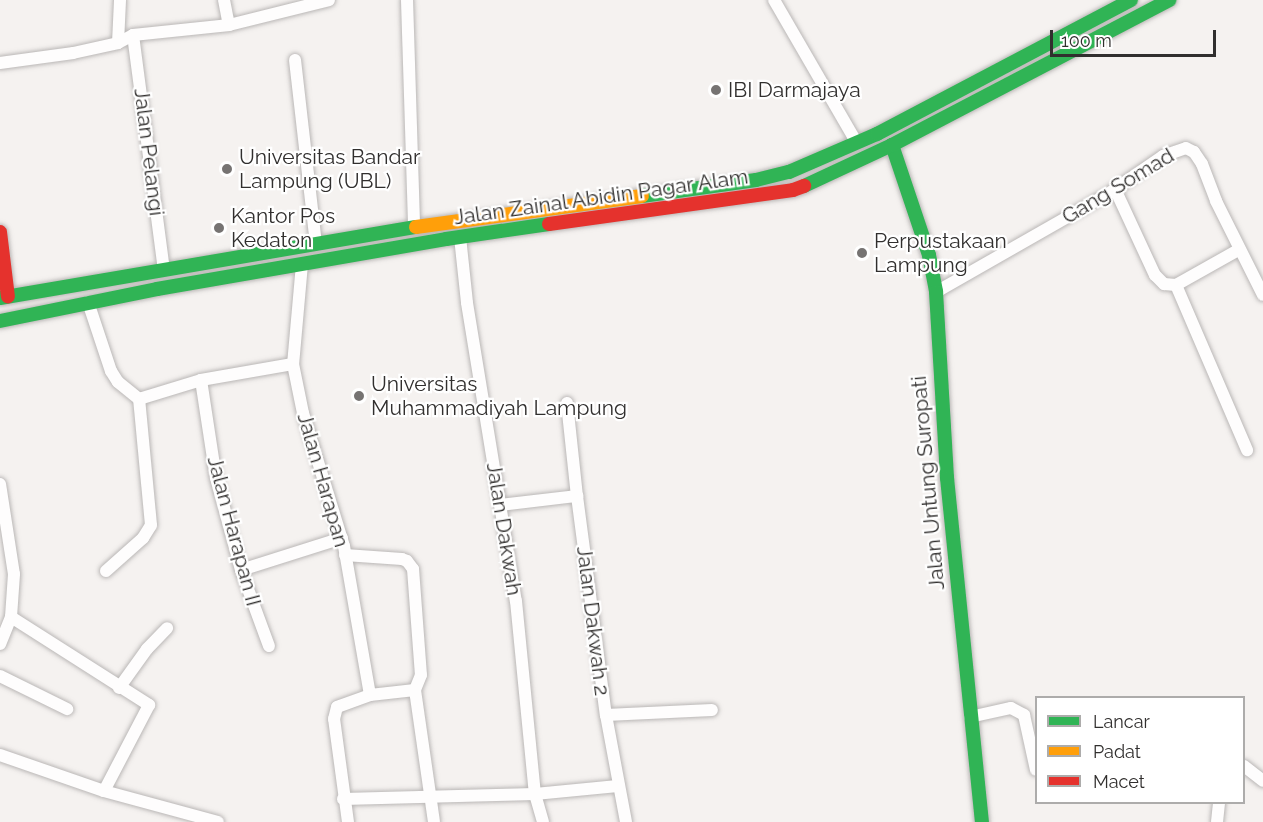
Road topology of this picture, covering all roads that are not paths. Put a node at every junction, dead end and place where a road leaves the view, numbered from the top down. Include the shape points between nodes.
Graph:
1 (120, 0) edge
2 (224, 0) edge
3 (329, 0) edge
4 (407, 0) edge
5 (774, 0) edge
6 (1132, 0) edge
7 (1169, 0) edge
8 (1142, 14) junction
9 (229, 25) junction
10 (133, 35) junction
11 (118, 43) junction
12 (1039, 48) junction
13 (296, 60) dead end
14 (0, 63) edge
15 (1047, 63) junction
16 (983, 78) junction
17 (988, 93) junction
18 (953, 94) junction
19 (961, 108) junction
20 (857, 143) junction
21 (892, 145) junction
22 (1115, 189) junction
23 (612, 199) junction
24 (613, 216) junction
25 (414, 227) junction
26 (0, 232) edge
27 (460, 237) junction
28 (316, 243) junction
29 (1240, 249) junction
30 (302, 264) junction
31 (164, 269) junction
32 (1176, 285) junction
33 (936, 291) junction
34 (1263, 295) edge
35 (4, 297) edge
36 (88, 302) junction
37 (0, 321) edge
38 (293, 364) junction
39 (201, 380) junction
40 (139, 399) junction
41 (567, 403) dead end
42 (1247, 450) dead end
43 (0, 484) edge
44 (577, 496) junction
45 (500, 505) junction
46 (342, 538) junction
47 (345, 555) junction
48 (241, 570) junction
49 (106, 571) dead end
50 (11, 617) junction
51 (167, 628) dead end
52 (0, 644) edge
53 (269, 646) dead end
54 (0, 676) edge
55 (119, 688) junction
56 (415, 690) junction
57 (370, 695) junction
58 (67, 709) dead end
59 (712, 710) dead end
60 (606, 715) junction
61 (970, 717) junction
62 (0, 755) edge
63 (1035, 765) edge
64 (1245, 767) edge
65 (1263, 780) edge
66 (618, 786) junction
67 (104, 791) junction
68 (535, 794) junction
69 (429, 797) junction
70 (343, 799) junction
71 (1220, 804) edge
72 (218, 822) edge
73 (348, 822) edge
74 (434, 822) edge
75 (543, 822) edge
76 (626, 822) edge
77 (982, 822) edge
78 (1217, 822) edge

1 - 11 street
2 - 9 street
3 - 9 street
4 - 25 street
5 - 20 street
6 - 8 main road via 1131,10
6 - 12 main road, Jalan Zainal Abidin Pagar Alam
7 - 8 main road, Jalan Zainal Abidin Pagar Alam
8 - 15 main road, Jalan Zainal Abidin Pagar Alam
9 - 10 street
10 - 11 street
10 - 31 street, Jalan Pelangi
11 - 14 street
12 - 15 main road via 1051,52
12 - 16 main road, Jalan Zainal Abidin Pagar Alam
13 - 28 street
15 - 17 main road, Jalan Zainal Abidin Pagar Alam
16 - 17 main road
16 - 18 main road, Jalan Zainal Abidin Pagar Alam
17 - 19 main road, Jalan Zainal Abidin Pagar Alam
18 - 19 main road
18 - 20 main road, Jalan Zainal Abidin Pagar Alam
19 - 21 main road, Jalan Zainal Abidin Pagar Alam
20 - 23 main road, Jalan Zainal Abidin Pagar Alam via 778,175
21 - 24 main road, Jalan Zainal Abidin Pagar Alam via 793,190
21 - 33 main road, Jalan Untung Suropati via 929,255
22 - 29 street, Gang Somad via 1163,156 1180,149 1191,150 1202,164
22 - 32 street via 1158,280
22 - 33 street, Gang Somad
23 - 24 main road
23 - 25 main road, Jalan Zainal Abidin Pagar Alam
24 - 27 main road, Jalan Zainal Abidin Pagar Alam
25 - 28 main road, Jalan Zainal Abidin Pagar Alam
26 - 35 main road
27 - 30 main road, Jalan Zainal Abidin Pagar Alam
27 - 45 street, Jalan Dakwah
28 - 31 main road, Jalan Zainal Abidin Pagar Alam
29 - 32 street
29 - 34 street, Gang Somad
30 - 36 main road, Jalan Zainal Abidin Pagar Alam
30 - 38 street, Jalan Harapan
31 - 35 main road, Jalan Zainal Abidin Pagar Alam
32 - 42 street
33 - 61 main road, Jalan Untung Suropati via 947,478
36 - 37 main road, Jalan Zainal Abidin Pagar Alam
36 - 40 street via 111,371
38 - 39 street
38 - 46 street, Jalan Harapan via 303,413
39 - 40 street
39 - 48 street, Jalan Harapan II via 216,478
40 - 49 street via 151,525 143,538
41 - 44 street, Jalan Dakwah 2
43 - 50 street via 14,574
44 - 45 street
44 - 60 street, Jalan Dakwah 2
45 - 68 street, Jalan Dakwah via 516,601
46 - 47 street, Jalan Harapan
46 - 48 street
47 - 56 street via 402,559 411,565 421,675
47 - 57 street, Jalan Harapan
48 - 53 street, Jalan Harapan II
50 - 52 street
50 - 55 street
51 - 55 street via 147,648
54 - 58 street
55 - 67 street via 146,701 149,708
56 - 57 street
56 - 69 street
57 - 70 street via 341,704 335,712
59 - 60 street
60 - 66 street, Jalan Dakwah 2
61 - 63 street via 1011,708 1024,715
61 - 77 main road, Jalan Untung Suropati
62 - 67 street
64 - 65 street
66 - 68 street
66 - 76 street, Jalan Dakwah 2
67 - 72 street
68 - 69 street
68 - 75 street, Jalan Dakwah
69 - 70 street
69 - 74 street
70 - 73 street
71 - 78 street

